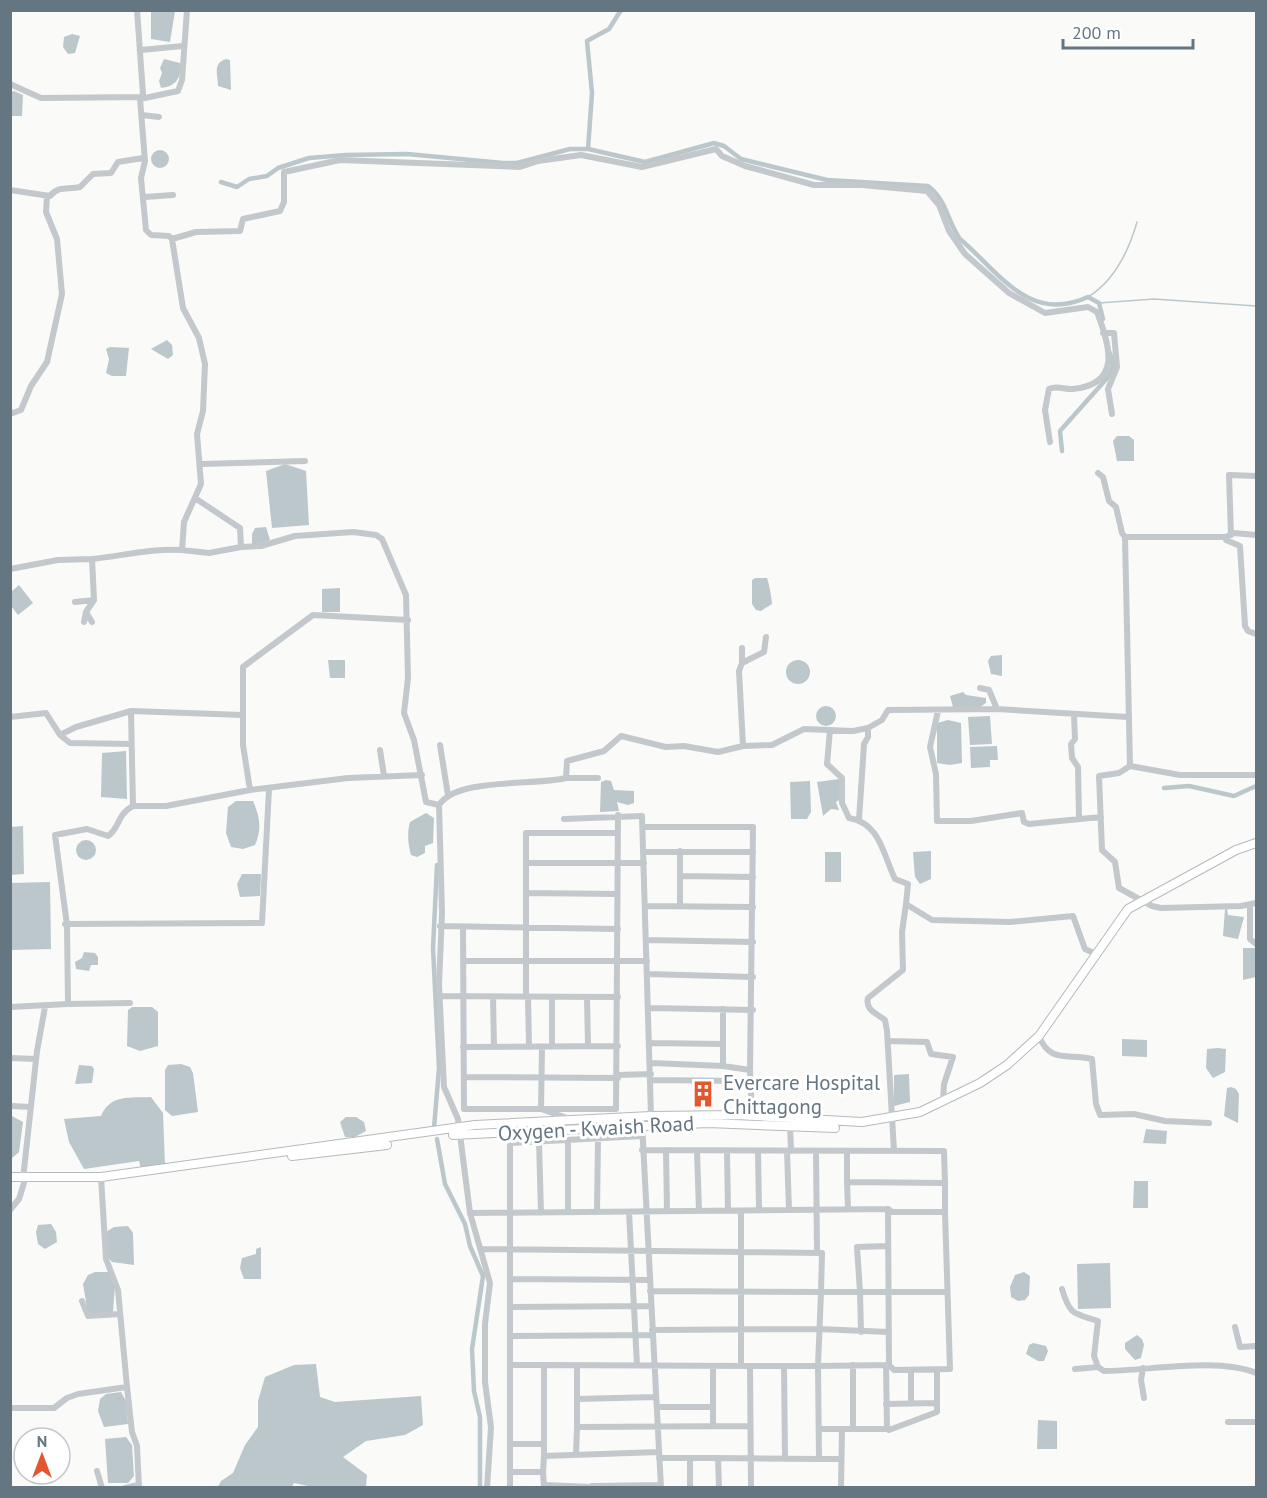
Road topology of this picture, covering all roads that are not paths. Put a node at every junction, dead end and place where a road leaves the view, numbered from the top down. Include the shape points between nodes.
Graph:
1 (137, 10) edge
2 (187, 10) edge
3 (183, 46) junction
4 (141, 50) junction
5 (10, 84) edge
6 (141, 98) junction
7 (142, 115) junction
8 (159, 117) dead end
9 (142, 158) junction
10 (10, 190) edge
11 (173, 195) dead end
12 (47, 196) junction
13 (145, 196) junction
14 (172, 238) junction
15 (1103, 333) junction
16 (10, 414) edge
17 (1112, 414) dead end
18 (1050, 442) dead end
19 (305, 461) dead end
20 (201, 464) junction
21 (1098, 473) dead end
22 (1257, 477) edge
23 (195, 498) junction
24 (1257, 535) edge
25 (1229, 536) junction
26 (1125, 537) junction
27 (241, 547) junction
28 (182, 550) junction
29 (92, 559) junction
30 (10, 569) edge
31 (94, 600) junction
32 (75, 602) dead end
33 (86, 612) junction
34 (408, 620) junction
35 (84, 622) dead end
36 (92, 622) dead end
37 (1257, 634) edge
38 (766, 637) dead end
39 (742, 648) dead end
40 (742, 663) junction
41 (980, 688) dead end
42 (997, 709) junction
43 (130, 711) junction
44 (938, 711) junction
45 (243, 715) junction
46 (1074, 715) junction
47 (10, 717) edge
48 (1128, 717) junction
49 (868, 728) junction
50 (830, 730) junction
51 (60, 735) junction
52 (131, 744) junction
53 (440, 745) dead end
54 (743, 746) junction
55 (380, 750) dead end
56 (1130, 766) junction
57 (422, 775) junction
58 (384, 776) junction
59 (1257, 776) edge
60 (566, 778) junction
61 (598, 778) dead end
62 (269, 789) junction
63 (250, 790) junction
64 (448, 795) junction
65 (440, 804) junction
66 (133, 806) junction
67 (618, 815) junction
68 (1101, 817) junction
69 (1079, 818) junction
70 (564, 819) dead end
71 (859, 820) junction
72 (643, 827) junction
73 (618, 833) junction
74 (1257, 845) edge
75 (680, 851) junction
76 (644, 852) junction
77 (753, 852) junction
78 (526, 863) junction
79 (617, 863) junction
80 (644, 863) junction
81 (680, 876) junction
82 (753, 877) junction
83 (526, 893) junction
84 (617, 894) junction
85 (1146, 902) junction
86 (906, 904) junction
87 (1253, 904) edge
88 (645, 906) junction
89 (680, 906) junction
90 (753, 907) junction
91 (65, 924) junction
92 (440, 926) junction
93 (463, 927) junction
94 (526, 927) junction
95 (618, 929) junction
96 (646, 940) junction
97 (753, 942) junction
98 (1257, 944) edge
99 (1096, 954) junction
100 (463, 961) junction
101 (647, 961) junction
102 (526, 962) junction
103 (618, 962) junction
104 (648, 974) junction
105 (753, 977) junction
106 (440, 996) junction
107 (463, 997) junction
108 (493, 997) junction
109 (527, 997) junction
110 (552, 997) junction
111 (587, 997) junction
112 (618, 997) junction
113 (130, 1003) dead end
114 (68, 1004) junction
115 (45, 1006) junction
116 (10, 1007) edge
117 (649, 1008) junction
118 (723, 1009) junction
119 (753, 1010) junction
120 (1040, 1038) junction
121 (889, 1041) junction
122 (650, 1043) junction
123 (723, 1044) junction
124 (588, 1046) junction
125 (618, 1046) junction
126 (463, 1047) junction
127 (494, 1047) junction
128 (529, 1047) junction
129 (542, 1047) junction
130 (552, 1047) junction
131 (10, 1058) edge
132 (36, 1059) junction
133 (651, 1063) junction
134 (723, 1066) junction
135 (750, 1070) junction
136 (618, 1076) junction
137 (464, 1077) junction
138 (651, 1077) junction
139 (542, 1078) junction
140 (749, 1081) dead end
141 (943, 1102) junction
142 (11, 1105) edge
143 (31, 1107) junction
144 (541, 1109) junction
145 (752, 1116) junction
146 (645, 1119) junction
147 (893, 1120) junction
148 (574, 1121) junction
149 (790, 1121) junction
150 (1209, 1123) dead end
151 (460, 1131) junction
152 (510, 1132) junction
153 (642, 1136) junction
154 (598, 1138) junction
155 (568, 1140) junction
156 (539, 1141) junction
157 (510, 1143) junction
158 (642, 1150) junction
159 (666, 1150) junction
160 (697, 1150) junction
161 (727, 1151) junction
162 (758, 1151) junction
163 (789, 1151) junction
164 (816, 1151) junction
165 (847, 1151) junction
166 (894, 1151) junction
167 (101, 1179) junction
168 (10, 1180) edge
169 (23, 1181) junction
170 (847, 1182) junction
171 (945, 1183) junction
172 (848, 1209) junction
173 (888, 1209) junction
174 (10, 1210) edge
175 (759, 1210) junction
176 (789, 1210) junction
177 (818, 1210) junction
178 (667, 1211) junction
179 (699, 1211) junction
180 (728, 1211) junction
181 (741, 1211) junction
182 (568, 1212) junction
183 (597, 1212) junction
184 (629, 1212) junction
185 (646, 1212) junction
186 (945, 1212) junction
187 (510, 1213) junction
188 (541, 1213) junction
189 (470, 1214) junction
190 (888, 1246) junction
191 (481, 1249) junction
192 (510, 1250) junction
193 (630, 1250) junction
194 (648, 1250) junction
195 (740, 1252) junction
196 (817, 1253) junction
197 (510, 1279) junction
198 (633, 1280) junction
199 (650, 1280) junction
200 (1062, 1289) dead end
201 (650, 1291) junction
202 (740, 1292) junction
203 (821, 1292) junction
204 (860, 1292) junction
205 (889, 1292) junction
206 (947, 1292) junction
207 (82, 1301) dead end
208 (634, 1306) junction
209 (651, 1306) junction
210 (510, 1307) junction
211 (120, 1314) junction
212 (1235, 1328) dead end
213 (740, 1329) junction
214 (818, 1329) junction
215 (861, 1332) junction
216 (889, 1332) junction
217 (652, 1333) junction
218 (510, 1336) junction
219 (636, 1336) junction
220 (1257, 1346) edge
221 (510, 1365) junction
222 (544, 1365) junction
223 (577, 1365) junction
224 (637, 1365) junction
225 (654, 1365) junction
226 (854, 1365) junction
227 (888, 1365) junction
228 (713, 1366) junction
229 (741, 1366) junction
230 (750, 1366) junction
231 (784, 1366) junction
232 (818, 1366) junction
233 (1098, 1367) junction
234 (1143, 1368) junction
235 (1075, 1369) dead end
236 (911, 1371) junction
237 (937, 1371) junction
238 (1257, 1372) edge
239 (127, 1387) junction
240 (656, 1397) junction
241 (1144, 1398) dead end
242 (577, 1399) junction
243 (937, 1403) junction
244 (886, 1404) junction
245 (911, 1404) junction
246 (657, 1407) junction
247 (713, 1407) junction
248 (10, 1408) edge
249 (1228, 1422) dead end
250 (1257, 1422) edge
251 (658, 1426) junction
252 (713, 1426) junction
253 (750, 1426) junction
254 (577, 1427) junction
255 (819, 1429) junction
256 (842, 1429) junction
257 (854, 1429) junction
258 (887, 1429) junction
259 (510, 1444) junction
260 (544, 1444) junction
261 (576, 1455) junction
262 (659, 1455) junction
263 (544, 1456) junction
264 (690, 1458) junction
265 (718, 1458) junction
266 (751, 1459) junction
267 (786, 1459) junction
268 (819, 1459) junction
269 (841, 1459) junction
270 (97, 1472) dead end
271 (510, 1472) junction
272 (543, 1472) junction
273 (138, 1486) edge
274 (544, 1486) edge
275 (661, 1486) edge
276 (592, 1487) edge
277 (102, 1488) edge
278 (125, 1488) edge
279 (487, 1488) edge
280 (510, 1488) edge
281 (690, 1488) edge
282 (718, 1488) edge
283 (751, 1488) edge
284 (841, 1488) edge

1 - 4 street
2 - 3 street
3 - 4 street
3 - 6 street via 178,91
4 - 6 street
5 - 6 street via 41,98
6 - 7 street
7 - 8 street
7 - 9 street
9 - 12 street via 118,162 111,173 93,174 80,187 64,187
9 - 13 street
10 - 12 street
11 - 13 street
12 - 16 street via 46,212 57,238 62,281 57,328 48,362 31,386 21,410
13 - 14 street via 146,230 151,235
14 - 15 street via 196,232 240,231 243,219 280,211 284,202 284,172 308,165 340,160 520,167 581,155 642,167 716,149 722,156 746,166 814,184 927,191 939,205 957,244 1002,288 1045,313 1094,308
14 - 20 street via 183,308 199,338 205,364 203,411 197,434
15 - 17 street via 1112,332 1117,352 1117,367 1108,386
15 - 18 street via 1109,360 1101,380 1073,389 1049,389 1046,410
19 - 20 street
20 - 23 street via 201,484
21 - 26 street via 1104,477 1109,501 1116,507
22 - 25 street via 1229,475
23 - 27 street via 240,528
23 - 28 street via 184,522
24 - 25 street
25 - 26 street
25 - 37 street via 1228,541 1240,546 1245,626
26 - 48 street
27 - 28 street via 209,553
27 - 34 street via 303,535 376,535 382,539 400,577
28 - 29 street via 160,549
29 - 30 street via 58,560
29 - 31 street
31 - 32 street
31 - 33 street
33 - 35 street
33 - 36 street
34 - 45 street via 313,615 243,667
34 - 57 street via 404,713
38 - 40 street via 764,652
39 - 40 street
40 - 54 street
41 - 42 street via 989,690
42 - 44 street
42 - 46 street
43 - 45 street
43 - 51 street
43 - 52 street
44 - 49 street via 888,710 882,720
44 - 69 street via 930,747 936,774 937,821 971,821 1022,813 1024,822 1029,824
45 - 63 street
46 - 48 street
46 - 69 street via 1071,744 1072,759 1078,767
47 - 51 street via 46,713
48 - 56 street
49 - 50 street
49 - 71 street
50 - 54 street via 804,729 772,745
50 - 71 street via 827,764 842,778 842,803 847,817
51 - 52 street via 70,742
52 - 66 street
53 - 64 street
54 - 60 street via 718,752 666,747 621,736 604,751 567,760
55 - 58 street
56 - 59 street via 1180,775
56 - 68 street via 1119,773 1099,776
57 - 58 street
57 - 65 street via 426,802
58 - 62 street
60 - 61 street
60 - 64 street via 476,787
62 - 63 street
62 - 91 street via 262,923
63 - 66 street via 166,806
64 - 65 street
65 - 92 street
66 - 91 street via 123,811 108,836 87,829 55,835
67 - 70 street
67 - 72 street via 642,816
67 - 73 street
68 - 69 street
68 - 85 street via 1102,850 1114,862 1119,888
71 - 86 street via 881,843 895,879 908,884
72 - 76 street
72 - 77 street via 753,827
73 - 78 street via 526,833
73 - 79 street
74 - 85 main road, Oxygen - Kwaish Road via 1236,850
75 - 76 street
75 - 77 street
75 - 81 street
76 - 80 street
77 - 82 street
78 - 79 street
78 - 83 street
79 - 80 street
79 - 84 street
80 - 88 street
81 - 82 street
81 - 89 street
82 - 90 street
83 - 84 street
83 - 94 street
84 - 95 street
85 - 87 street via 1161,908
85 - 99 main road, Oxygen - Kwaish Road via 1123,915
85 - 120 main road, Oxygen - Kwaish Road via 1124,919
86 - 99 street via 932,920 1010,922 1073,916 1085,949
86 - 121 street via 903,970 867,1002 869,1009 885,1020
87 - 98 street via 1250,939
88 - 89 street
88 - 96 street
89 - 90 street
90 - 97 street
91 - 114 street
92 - 93 street
92 - 106 street
93 - 94 street
93 - 100 street
94 - 95 street
94 - 102 street
95 - 103 street
96 - 97 street
96 - 101 street
97 - 105 street
99 - 120 main road, Oxygen - Kwaish Road
100 - 102 street
100 - 107 street
101 - 103 street
101 - 104 street
102 - 103 street
102 - 109 street
103 - 112 street
104 - 105 street
104 - 117 street
105 - 119 street
106 - 107 street
106 - 151 street via 444,1087
107 - 108 street
107 - 126 street
108 - 109 street
108 - 127 street
109 - 110 street
109 - 128 street
110 - 111 street
110 - 130 street
111 - 112 street
111 - 124 street
112 - 125 street
113 - 114 street
114 - 115 street
115 - 116 street
115 - 132 street
117 - 118 street
117 - 122 street
118 - 119 street
118 - 123 street
119 - 135 street
120 - 141 main road, Oxygen - Kwaish Road via 994,1074
120 - 147 main road, Oxygen - Kwaish Road via 1012,1067 987,1084 926,1116
120 - 150 street via 1042,1046 1057,1055 1092,1059 1100,1115 1134,1114 1166,1122
121 - 141 street via 927,1042 931,1054 953,1057
121 - 147 street
122 - 123 street
122 - 133 street
123 - 134 street
124 - 125 street
124 - 130 street
125 - 136 street
126 - 127 street
126 - 137 street
127 - 128 street
128 - 129 street
129 - 130 street
129 - 139 street
131 - 132 street
132 - 143 street
133 - 134 street
133 - 138 street
134 - 135 street
135 - 145 street
136 - 138 street
136 - 139 street
136 - 144 street via 616,1109
137 - 139 street
137 - 144 street via 464,1109
138 - 140 street
138 - 146 street
139 - 144 street
141 - 147 main road, Oxygen - Kwaish Road
142 - 143 street
143 - 169 street
144 - 148 street
145 - 146 main road, Oxygen - Kwaish Road
145 - 149 main road, Oxygen - Kwaish Road
146 - 148 main road, Oxygen - Kwaish Road
146 - 149 main road, Oxygen - Kwaish Road
146 - 152 main road, Oxygen - Kwaish Road
146 - 153 street
147 - 149 main road, Oxygen - Kwaish Road
147 - 166 street
148 - 151 main road, Oxygen - Kwaish Road via 475,1125
149 - 163 street
151 - 152 main road, Oxygen - Kwaish Road
151 - 167 main road, Oxygen - Kwaish Road
151 - 167 main road, Oxygen - Kwaish Road
151 - 189 street
152 - 157 street
153 - 154 street
153 - 158 street
154 - 155 street
154 - 183 street
155 - 156 street
155 - 182 street
156 - 157 street
156 - 188 street
157 - 187 street
158 - 159 street
158 - 185 street
159 - 160 street
159 - 178 street
160 - 161 street
160 - 179 street
161 - 162 street
161 - 180 street
162 - 163 street
162 - 175 street
163 - 164 street
163 - 176 street
164 - 165 street
164 - 177 street
165 - 166 street
165 - 170 street
166 - 171 street via 944,1151
167 - 169 main road, Oxygen - Kwaish Road
167 - 211 street via 106,1259 116,1279
168 - 169 main road, Oxygen - Kwaish Road
169 - 174 street via 19,1198
170 - 171 street
170 - 172 street
171 - 186 street
172 - 173 street
172 - 177 street
173 - 186 street
173 - 190 street
175 - 176 street
175 - 181 street
176 - 177 street
177 - 196 street
178 - 179 street
178 - 185 street
179 - 180 street
180 - 181 street
181 - 195 street
182 - 183 street
182 - 188 street
183 - 184 street
184 - 185 street
184 - 193 street
185 - 194 street
186 - 206 street
187 - 188 street
187 - 189 street
187 - 192 street
189 - 191 street
190 - 204 street via 857,1247
190 - 205 street
191 - 192 street
191 - 279 street via 490,1283 485,1324 485,1382 491,1427
192 - 193 street
192 - 197 street
193 - 194 street
193 - 198 street
194 - 195 street
194 - 199 street
195 - 196 street
195 - 202 street
196 - 203 street via 822,1253
197 - 198 street
197 - 210 street
198 - 199 street
198 - 208 street
199 - 201 street
200 - 233 street via 1074,1315 1098,1321 1094,1356
201 - 202 street
201 - 209 street
202 - 203 street
202 - 213 street
203 - 204 street
203 - 214 street
204 - 205 street
204 - 215 street
205 - 206 street
205 - 216 street
206 - 237 street via 950,1369
207 - 211 street via 88,1316
208 - 209 street
208 - 210 street
208 - 219 street
209 - 217 street
210 - 218 street
211 - 239 street
212 - 220 street via 1240,1347
213 - 214 street
213 - 217 street
213 - 229 street
214 - 215 street
214 - 232 street
215 - 216 street
216 - 227 street
217 - 219 street
217 - 225 street
218 - 219 street
218 - 221 street
219 - 224 street
221 - 222 street
221 - 259 street
222 - 223 street
222 - 260 street
223 - 224 street
223 - 242 street
224 - 225 street
225 - 228 street
225 - 240 street
226 - 227 street
226 - 232 street
226 - 257 street
227 - 236 street via 894,1370
227 - 244 street
228 - 229 street
228 - 247 street
229 - 230 street
230 - 231 street
230 - 253 street
231 - 232 street
231 - 267 street
232 - 255 street
233 - 234 street via 1104,1371
233 - 235 street
234 - 238 street via 1244,1367
234 - 241 street
236 - 237 street
236 - 245 street
237 - 243 street
239 - 248 street via 78,1394 54,1408
239 - 273 street via 137,1446
240 - 242 street
240 - 246 street
242 - 254 street
243 - 245 street
243 - 258 street via 936,1413
244 - 245 street
244 - 258 street
246 - 247 street
246 - 251 street
247 - 252 street
249 - 250 street
251 - 252 street
251 - 254 street
251 - 262 street
252 - 253 street
253 - 266 street
254 - 261 street
255 - 256 street
255 - 268 street
256 - 257 street
256 - 269 street
257 - 258 street
259 - 260 street
259 - 271 street
260 - 263 street
261 - 262 street
261 - 263 street
262 - 264 street
262 - 275 street
263 - 272 street
264 - 265 street
264 - 281 street
265 - 266 street
265 - 282 street
266 - 267 street
266 - 283 street
267 - 268 street
268 - 269 street
269 - 284 street
270 - 277 street
271 - 272 street
271 - 280 street
272 - 274 street
273 - 278 street
274 - 276 street
275 - 276 street

